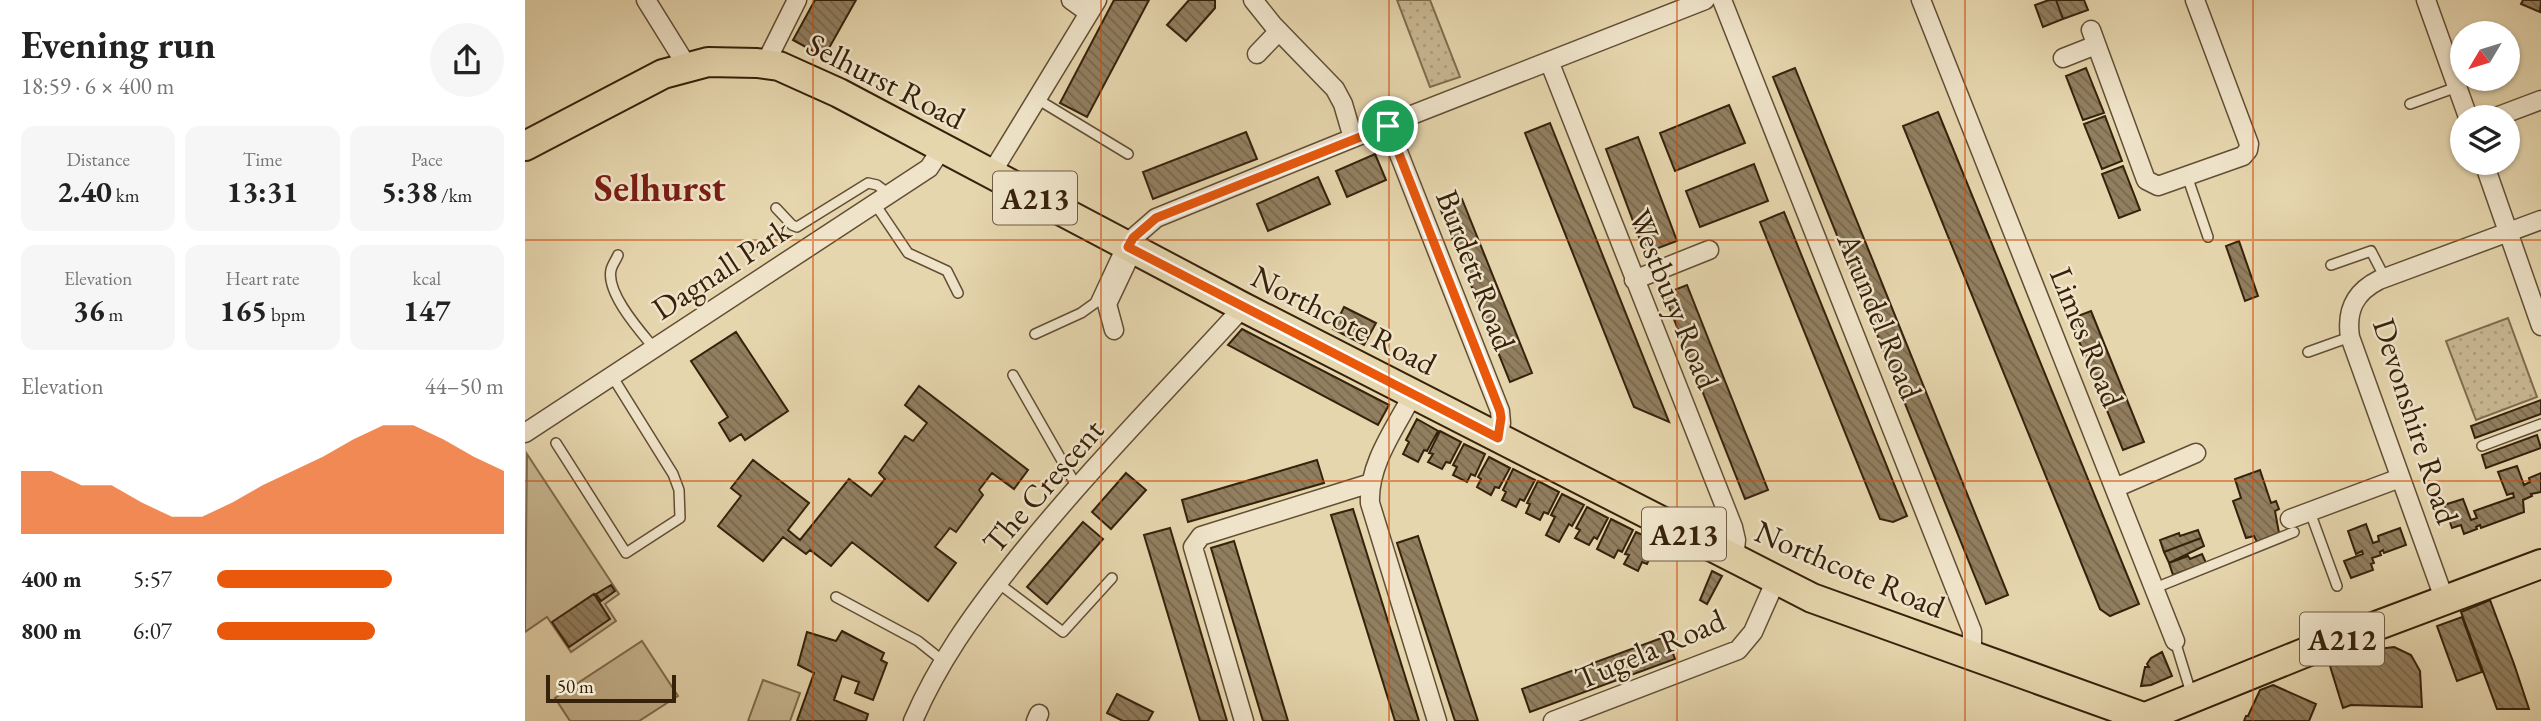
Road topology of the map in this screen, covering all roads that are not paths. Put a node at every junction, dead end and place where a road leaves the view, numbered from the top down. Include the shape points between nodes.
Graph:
1 (646, 0) edge
2 (797, 0) edge
3 (1071, 0) edge
4 (1252, 0) edge
5 (1705, 0) edge
6 (1723, 0) edge
7 (1921, 0) edge
8 (2195, 0) edge
9 (2426, 0) edge
10 (1093, 7) edge
11 (1279, 31) junction
12 (1257, 54) dead end
13 (2063, 58) dead end
14 (1549, 61) junction
15 (765, 64) junction
16 (687, 66) junction
17 (2450, 67) edge
18 (2450, 90) edge
19 (1037, 99) junction
20 (2541, 100) edge
21 (2410, 104) dead end
22 (2520, 108) edge
23 (1388, 126) junction
24 (1353, 138) junction
25 (525, 146) edge
26 (943, 148) junction
27 (1128, 154) dead end
28 (991, 174) junction
29 (2488, 175) edge
30 (2187, 176) junction
31 (882, 199) junction
32 (776, 208) dead end
33 (2541, 220) edge
34 (2508, 232) junction
35 (2208, 237) dead end
36 (1128, 247) junction
37 (1709, 250) dead end
38 (618, 255) dead end
39 (2331, 264) dead end
40 (2385, 278) junction
41 (1634, 280) junction
42 (958, 293) dead end
43 (1241, 306) junction
44 (2541, 326) edge
45 (1114, 330) dead end
46 (1035, 334) dead end
47 (2350, 337) junction
48 (654, 348) junction
49 (2308, 352) dead end
50 (1013, 375) dead end
51 (612, 376) junction
52 (1413, 394) junction
53 (2541, 424) edge
54 (525, 433) edge
55 (1498, 438) junction
56 (557, 443) dead end
57 (2482, 446) dead end
58 (2196, 453) dead end
59 (2400, 478) junction
60 (1371, 483) junction
61 (1077, 487) junction
62 (2115, 488) junction
63 (2310, 512) junction
64 (2292, 526) joint
65 (1734, 559) junction
66 (2541, 564) edge
67 (1112, 578) dead end
68 (1776, 580) junction
69 (998, 583) junction
70 (2337, 586) dead end
71 (2155, 589) junction
72 (836, 597) dead end
73 (2445, 601) junction
74 (2175, 641) joint
75 (1969, 655) junction
76 (943, 661) junction
77 (2193, 698) junction
78 (2083, 709) edge
79 (915, 720) edge
80 (2145, 720) edge
81 (1244, 721) edge
82 (1437, 721) edge
83 (1553, 721) edge

1 - 16 street
2 - 15 street
3 - 10 street
4 - 11 street
5 - 14 street
6 - 75 street, Arundel Road via 1972,631
7 - 62 street, Limes Road
8 - 30 street via 2249,144 2242,156
9 - 17 street
10 - 19 street
11 - 12 street
11 - 24 street via 1335,89
13 - 30 street via 2094,38 2146,180 2158,186
14 - 23 street
14 - 41 street, Westbury Road
15 - 16 main road, Selhurst Road / A213
15 - 26 main road, Selhurst Road / A213 via 818,82
16 - 25 main road, Selhurst Road / A213
18 - 21 lane
19 - 27 lane
19 - 28 street
20 - 22 street
23 - 24 street
23 - 55 street, Burdett Road via 1500,411
24 - 36 street via 1156,218
26 - 28 main road, Selhurst Road / A213
26 - 31 street, Dagnall Park via 929,168
28 - 36 main road, Selhurst Road / A213
29 - 34 street
30 - 35 lane
31 - 32 lane via 877,185 868,183 797,227
31 - 42 lane via 908,253 947,271
31 - 48 street, Dagnall Park
33 - 34 street, Devonshire Road
34 - 40 street, Devonshire Road
34 - 44 street
36 - 43 main road, Northcote Road / A213
36 - 45 street via 1107,304
36 - 46 lane via 1095,303
37 - 41 street
38 - 48 lane via 611,279 630,319
39 - 40 lane via 2371,251
40 - 47 street, Devonshire Road via 2363,290 2354,302
41 - 65 street, Westbury Road via 1733,527
43 - 52 main road, Northcote Road / A213
43 - 61 street, The Crescent
47 - 49 lane
47 - 59 street, Devonshire Road
48 - 51 street, Dagnall Park
50 - 61 lane
51 - 54 street, Dagnall Park
51 - 56 lane via 673,474 680,518 626,553
52 - 55 main road, Northcote Road / A213
52 - 60 street
53 - 57 lane
55 - 65 main road, Northcote Road / A213
58 - 62 street
59 - 63 street
59 - 73 street, Devonshire Road
60 - 81 street via 1201,536 1193,547
60 - 82 street via 1375,522
61 - 69 street, The Crescent
62 - 71 street, Limes Road
63 - 64 street
63 - 70 lane
64 - 71 lane
65 - 68 main road, Northcote Road / A213
66 - 73 main road, A212
67 - 69 lane via 1063,632
68 - 75 main road, Northcote Road / A213 via 1852,614
68 - 83 street, Tugela Road via 1753,632 1738,650
69 - 76 street, The Crescent
71 - 74 street, Limes Road
72 - 76 lane
73 - 77 main road, A212
74 - 77 lane, Limes Road
75 - 78 main road, Northcote Road / A213
76 - 79 street, The Crescent
77 - 80 main road, A212
78 - 80 main road, Northcote Road / A213

